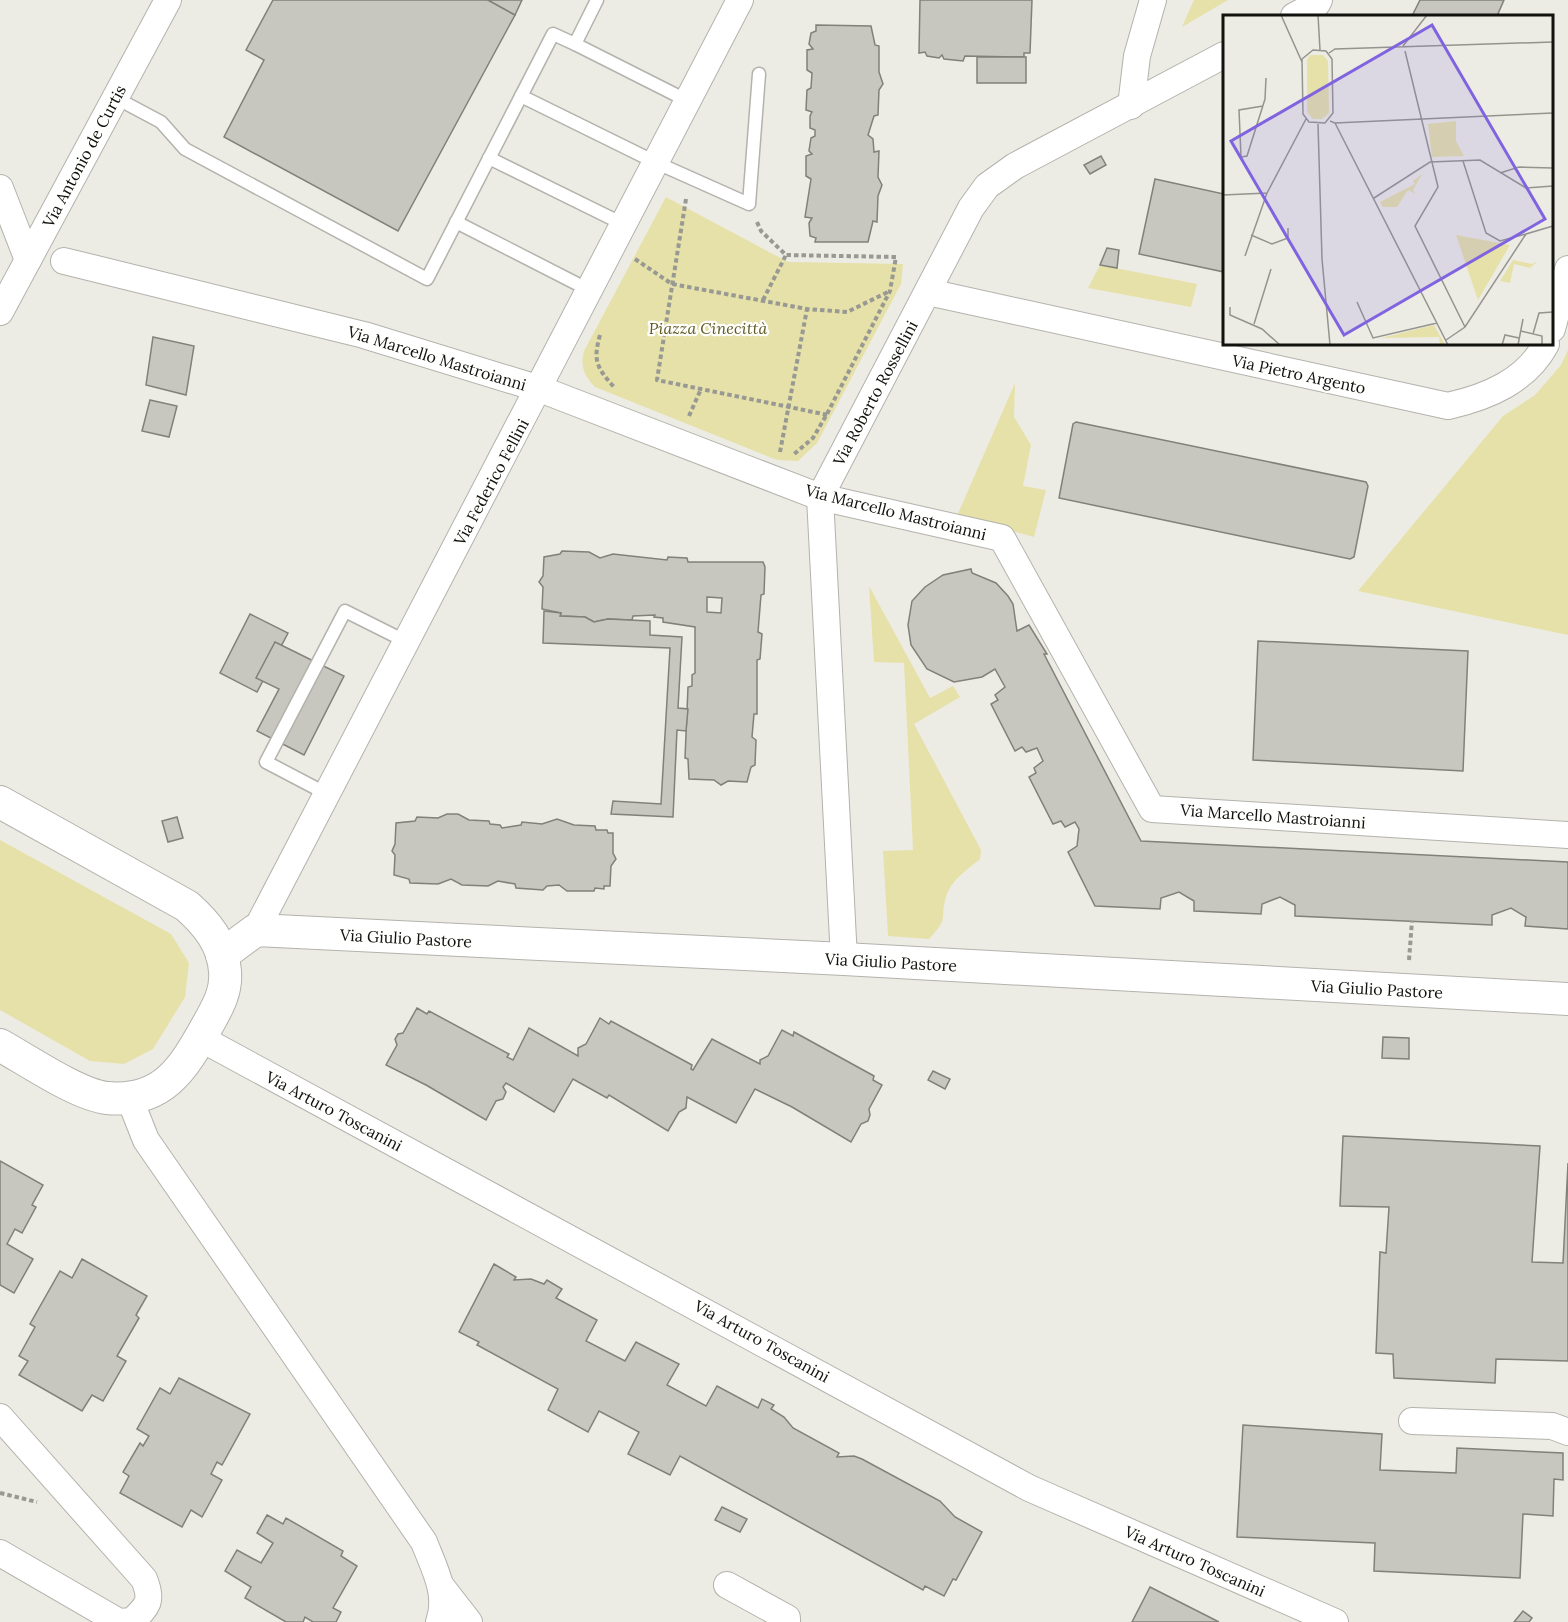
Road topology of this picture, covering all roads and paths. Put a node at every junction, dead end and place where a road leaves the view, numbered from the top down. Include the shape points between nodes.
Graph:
1 (168, 0) edge
2 (597, 0) edge
3 (741, 0) edge
4 (1153, 0) edge
5 (1318, 0) edge
6 (1296, 15) edge
7 (575, 44) junction
8 (1223, 56) edge
9 (759, 74) dead end
10 (521, 96) junction
11 (116, 98) junction
12 (688, 101) junction
13 (1131, 106) junction
14 (489, 158) junction
15 (657, 164) junction
16 (688, 177) junction
17 (0, 188) edge
18 (749, 204) junction
19 (456, 222) junction
20 (625, 225) junction
21 (613, 247) junction
22 (642, 251) dead end
23 (786, 255) junction
24 (28, 260) junction
25 (637, 260) junction
26 (64, 261) dead end
27 (632, 269) dead end
28 (1568, 269) edge
29 (672, 284) junction
30 (591, 291) junction
31 (890, 291) junction
32 (928, 292) junction
33 (763, 300) junction
34 (807, 309) junction
35 (0, 312) edge
36 (1553, 322) edge
37 (602, 328) dead end
38 (1545, 345) edge
39 (540, 389) junction
40 (624, 393) dead end
41 (789, 407) junction
42 (827, 414) junction
43 (687, 419) dead end
44 (696, 423) dead end
45 (856, 429) junction
46 (770, 452) dead end
47 (780, 456) junction
48 (820, 497) junction
49 (407, 642) junction
50 (327, 794) junction
51 (0, 802) edge
52 (1568, 835) edge
53 (1412, 921) dead end
54 (256, 930) junction
55 (222, 955) junction
56 (844, 959) junction
57 (1407, 990) junction
58 (1568, 999) edge
59 (200, 1038) junction
60 (0, 1045) edge
61 (129, 1097) junction
62 (0, 1417) edge
63 (1412, 1420) dead end
64 (1568, 1432) edge
65 (0, 1553) edge
66 (727, 1585) dead end
67 (441, 1586) junction
68 (439, 1622) edge
69 (469, 1622) edge
70 (787, 1622) edge
71 (1335, 1622) edge

1 - 11 street, Via Antonio de Curtis
2 - 7 lane
3 - 12 street, Via Federico Fellini
4 - 13 street via 1137,56
5 - 6 street
7 - 10 lane via 553,34
7 - 12 lane
8 - 13 street, Via Roberto Rossellini
9 - 18 lane
10 - 14 lane
10 - 15 lane
11 - 19 lane via 161,122 185,149 427,279
11 - 24 street, Via Antonio de Curtis
12 - 15 street, Via Federico Fellini
13 - 32 street, Via Roberto Rossellini via 994,180 971,208
14 - 19 lane
14 - 20 lane
15 - 16 lane
15 - 20 street, Via Federico Fellini
16 - 18 lane
16 - 29 path via 686,211
17 - 24 street
18 - 23 path via 761,231
19 - 30 lane
20 - 21 street, Via Federico Fellini
21 - 25 path
21 - 30 street, Via Federico Fellini
22 - 25 path
23 - 31 path via 896,257
23 - 33 path
24 - 35 street, Via Antonio de Curtis
25 - 27 path
25 - 29 path
26 - 39 street, Via Marcello Mastroianni via 364,335
28 - 36 street
29 - 33 path
29 - 41 path via 657,380
30 - 39 street, Via Federico Fellini
31 - 34 path via 847,312
31 - 42 path
32 - 38 street, Via Pietro Argento via 1448,406 1472,401 1512,383
32 - 45 street, Via Roberto Rossellini
33 - 34 path
34 - 41 path
37 - 40 path via 595,354 600,371
39 - 48 street, Via Marcello Mastroianni
39 - 49 street, Via Federico Fellini
41 - 42 path
41 - 47 path
42 - 45 path
42 - 47 path via 802,450 789,457
43 - 44 path
45 - 48 street, Via Roberto Rossellini
46 - 47 path
48 - 52 street, Via Marcello Mastroianni via 1002,538 1152,809
48 - 56 street
49 - 50 street, Via Federico Fellini
49 - 50 lane via 345,611 276,742 266,762
50 - 54 street, Via Federico Fellini
51 - 55 street via 187,906 212,931
53 - 57 path
54 - 55 street
54 - 56 street, Via Giulio Pastore
55 - 59 street via 226,982 223,994
56 - 57 street, Via Giulio Pastore
57 - 58 street, Via Giulio Pastore
59 - 61 street via 182,1069 172,1078 147,1094
59 - 71 street, Via Arturo Toscanini via 1029,1488
60 - 61 street via 91,1094
61 - 67 street via 146,1140 424,1542
62 - 65 street via 144,1578 150,1592 147,1607 132,1621 119,1622
63 - 64 street via 1552,1426
66 - 70 street via 787,1618
67 - 68 street via 443,1610
67 - 69 street

